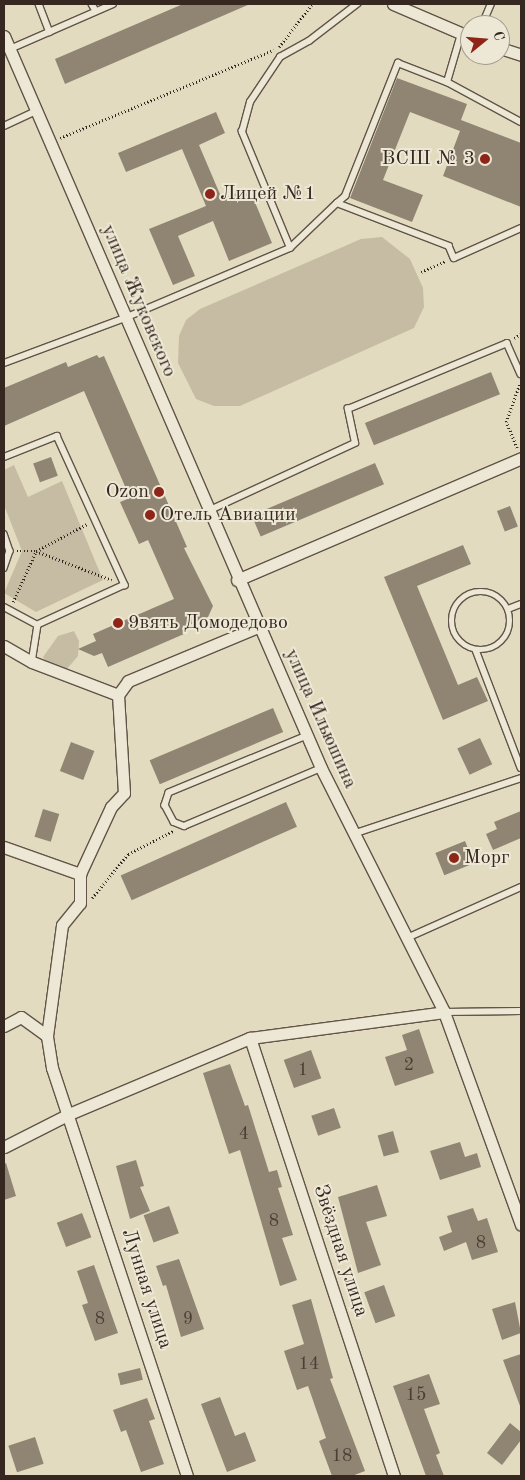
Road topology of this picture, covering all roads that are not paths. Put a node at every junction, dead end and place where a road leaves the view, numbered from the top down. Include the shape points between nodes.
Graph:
1 (39, 4) edge
2 (92, 4) edge
3 (113, 4) edge
4 (357, 4) edge
5 (393, 4) edge
6 (96, 12) junction
7 (50, 32) junction
8 (460, 32) edge
9 (4, 36) edge
10 (10, 49) junction
11 (460, 50) edge
12 (447, 82) junction
13 (36, 110) junction
14 (521, 122) edge
15 (4, 126) edge
16 (337, 203) junction
17 (521, 228) edge
18 (290, 248) junction
19 (125, 318) junction
20 (4, 363) edge
21 (521, 374) edge
22 (519, 454) edge
23 (4, 457) edge
24 (207, 511) junction
25 (4, 534) edge
26 (4, 568) edge
27 (238, 580) junction
28 (521, 604) edge
29 (7, 608) edge
30 (508, 609) junction
31 (38, 625) junction
32 (258, 627) junction
33 (4, 646) edge
34 (476, 650) junction
35 (32, 662) junction
36 (118, 695) junction
37 (307, 736) junction
38 (321, 768) junction
39 (521, 768) edge
40 (521, 778) edge
41 (353, 834) junction
42 (4, 847) edge
43 (80, 874) junction
44 (521, 887) edge
45 (406, 939) junction
46 (521, 1011) edge
47 (444, 1012) junction
48 (4, 1026) edge
49 (47, 1036) junction
50 (250, 1038) junction
51 (69, 1114) junction
52 (4, 1147) edge
53 (521, 1225) edge
54 (187, 1476) edge
55 (394, 1476) edge

1 - 7 lane
2 - 6 lane
3 - 6 lane
4 - 18 lane via 309,41 280,57 250,102 242,132
5 - 8 street
6 - 7 lane
7 - 10 lane
9 - 10 street, улица Жуковского
10 - 13 street, улица Жуковского
11 - 12 lane
12 - 14 lane
12 - 16 lane via 398,63 344,196
13 - 15 lane
13 - 19 street, улица Жуковского
16 - 17 lane via 449,246 454,258
16 - 18 lane
18 - 19 lane
19 - 20 lane
19 - 24 street, улица Жуковского
21 - 24 lane via 507,343 348,409 355,443
22 - 27 street
23 - 31 lane via 57,436 125,585
24 - 27 street, улица Жуковского
25 - 26 lane via 10,551
27 - 32 street, улица Ильюшина
28 - 30 lane
29 - 31 lane
30 - 34 lane via 510,625 505,638 490,649
30 - 34 lane via 503,601 488,592 466,595 456,604 452,614 453,631 458,640
31 - 35 lane
32 - 36 street via 128,681
32 - 37 street, улица Ильюшина
33 - 35 street
34 - 39 lane
35 - 36 street
36 - 43 street via 124,793 111,807
37 - 38 street, улица Ильюшина
37 - 38 lane via 169,792 165,805 174,822 184,826
38 - 41 street, улица Ильюшина
40 - 41 lane
41 - 45 street, улица Ильюшина
42 - 43 street
43 - 49 street, Лунная улица via 80,903 62,925
44 - 45 lane
45 - 47 street, улица Ильюшина
46 - 47 lane
47 - 50 street
47 - 53 street, улица Ильюшина
48 - 49 street via 21,1017
49 - 51 street, Лунная улица via 52,1068
50 - 51 street
50 - 55 street, Звёздная улица
51 - 52 street
51 - 54 street, Лунная улица

